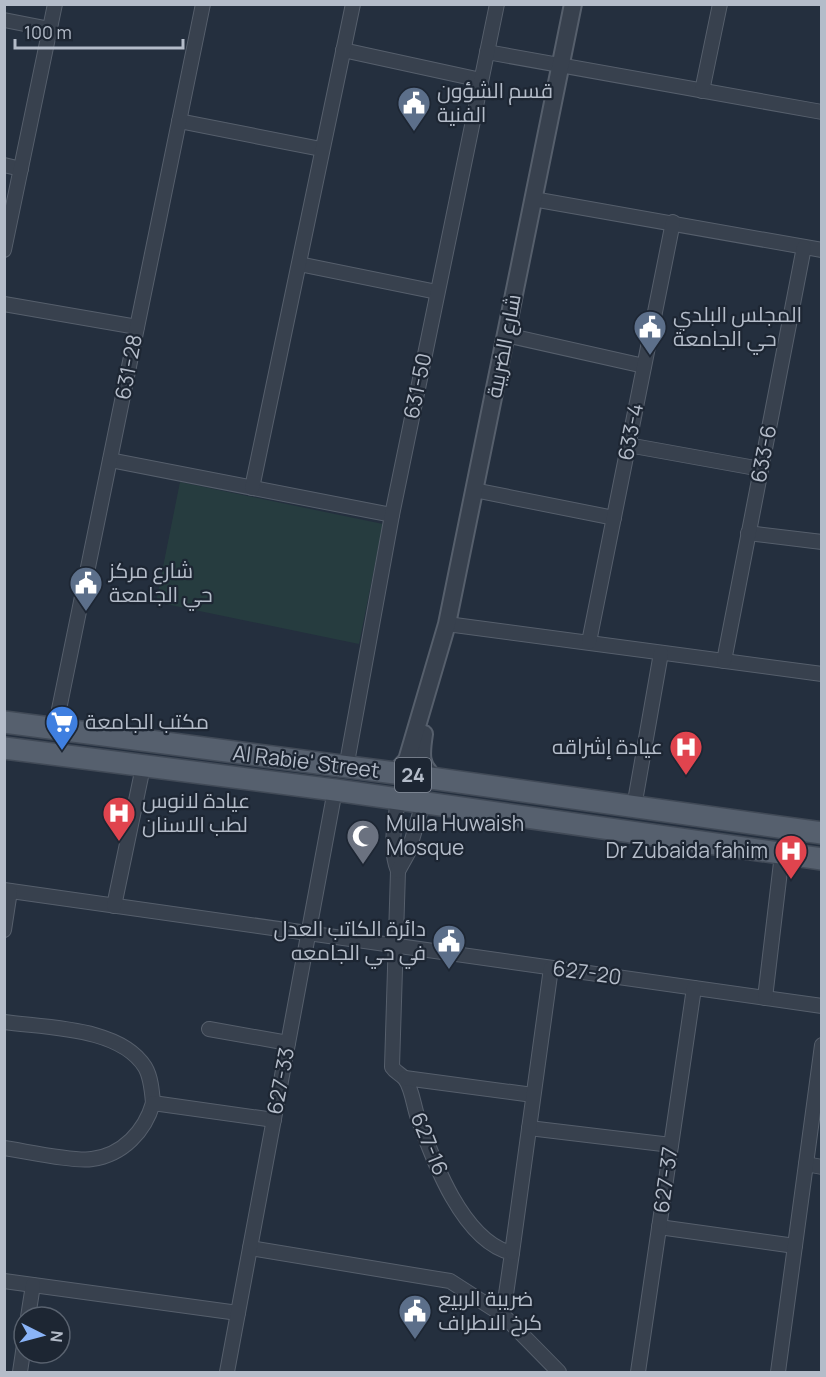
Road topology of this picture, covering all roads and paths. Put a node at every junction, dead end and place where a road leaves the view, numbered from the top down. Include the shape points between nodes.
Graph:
1 (55, 4) edge
2 (202, 4) edge
3 (353, 4) edge
4 (497, 4) edge
5 (573, 4) edge
6 (720, 4) edge
7 (4, 20) edge
8 (50, 29) junction
9 (343, 50) junction
10 (487, 52) junction
11 (560, 65) junction
12 (481, 80) junction
13 (702, 91) junction
14 (822, 112) edge
15 (179, 121) junction
16 (321, 149) junction
17 (4, 165) edge
18 (21, 169) junction
19 (534, 199) junction
20 (673, 222) junction
21 (804, 247) junction
22 (4, 250) edge
23 (822, 250) edge
24 (299, 264) junction
25 (437, 292) junction
26 (4, 304) edge
27 (137, 327) junction
28 (506, 335) junction
29 (644, 366) junction
30 (628, 446) junction
31 (110, 460) junction
32 (761, 470) junction
33 (252, 488) junction
34 (474, 490) junction
35 (392, 515) junction
36 (614, 518) junction
37 (748, 533) junction
38 (822, 542) edge
39 (447, 624) junction
40 (589, 642) junction
41 (661, 653) junction
42 (724, 661) junction
43 (822, 674) edge
44 (431, 686) junction
45 (4, 722) edge
46 (56, 729) junction
47 (4, 748) edge
48 (143, 767) junction
49 (346, 768) junction
50 (395, 773) junction
51 (436, 779) junction
52 (335, 790) junction
53 (398, 800) junction
54 (423, 803) junction
55 (634, 807) junction
56 (822, 833) edge
57 (782, 854) junction
58 (822, 859) edge
59 (398, 871) junction
60 (7, 891) edge
61 (114, 906) junction
62 (4, 930) edge
63 (309, 933) junction
64 (395, 946) junction
65 (551, 968) junction
66 (694, 988) junction
67 (765, 998) junction
68 (822, 1006) edge
69 (4, 1022) edge
70 (209, 1029) dead end
71 (288, 1043) junction
72 (822, 1045) edge
73 (405, 1078) junction
74 (533, 1095) junction
75 (153, 1103) junction
76 (274, 1120) junction
77 (529, 1128) junction
78 (671, 1145) junction
79 (4, 1148) edge
80 (806, 1164) junction
81 (822, 1167) edge
82 (659, 1227) junction
83 (795, 1246) junction
84 (250, 1248) junction
85 (512, 1253) junction
86 (4, 1281) edge
87 (33, 1285) junction
88 (30, 1305) edge
89 (238, 1313) junction
90 (503, 1315) junction
91 (227, 1372) edge
92 (559, 1372) edge
93 (638, 1372) edge
94 (778, 1372) edge

1 - 8 street
2 - 15 street, 631-28
3 - 9 street
4 - 10 street, 631-50
5 - 11 street, شارع الضريبة
6 - 13 street
7 - 8 street
8 - 18 street
9 - 12 street
9 - 16 street
10 - 11 street
10 - 12 street, 631-50
11 - 13 street
11 - 19 street, شارع الضريبة
12 - 25 street, 631-50
13 - 14 street
15 - 16 street
15 - 27 street, 631-28
16 - 24 street
17 - 18 street
18 - 22 street
19 - 20 street
19 - 28 street, شارع الضريبة
20 - 21 street
20 - 29 street, 633-4
21 - 23 street
21 - 32 street, 633-6
24 - 25 street
24 - 33 street
25 - 35 street, 631-50
26 - 27 street
27 - 31 street, 631-28
28 - 29 street
28 - 34 street, شارع الضريبة
29 - 30 street, 633-4
30 - 32 street
30 - 36 street, 633-4
31 - 33 street
31 - 46 street, 631-28
32 - 37 street, 633-6
33 - 35 street
34 - 36 street
34 - 39 street, شارع الضريبة
35 - 49 street, 631-50
36 - 40 street, 633-4
37 - 38 street
37 - 42 street, 633-6
39 - 40 street
39 - 44 street, شارع الضريبة
40 - 41 street
41 - 42 street
41 - 55 street
42 - 43 street
44 - 50 street, شارع الضريبة via 407,760
44 - 51 street, شارع الضريبة via 420,756 426,772
45 - 46 main road, Al Rabie' Street / 24
46 - 49 main road, Al Rabie' Street / 24
47 - 48 main road, Al Rabie' Street / 24
48 - 52 main road, Al Rabie' Street / 24
48 - 61 street
49 - 50 main road, Al Rabie' Street / 24
50 - 51 main road, Al Rabie' Street / 24
51 - 55 main road, Al Rabie' Street / 24
52 - 53 main road, Al Rabie' Street / 24
52 - 63 street, 627-33
53 - 54 main road, Al Rabie' Street / 24
53 - 59 street, 627-16 via 394,852
54 - 57 main road, Al Rabie' Street / 24
54 - 59 street, 627-16 via 408,853
55 - 56 main road, Al Rabie' Street / 24
57 - 58 main road, Al Rabie' Street / 24
57 - 67 street
59 - 64 street, 627-16
60 - 61 street, 627-20
60 - 62 street
61 - 63 street, 627-20
63 - 64 street, 627-20
63 - 71 street, 627-33
64 - 65 street, 627-20
64 - 73 street, 627-16 via 391,1063 398,1075
65 - 66 street, 627-20
65 - 74 street
66 - 67 street, 627-20
66 - 78 street, 627-37
67 - 68 street, 627-20
69 - 75 street via 102,1036 121,1044 146,1068
70 - 71 street
71 - 76 street, 627-33
72 - 80 street
73 - 74 street
73 - 85 street, 627-16 via 444,1182 483,1236 494,1246
74 - 77 street
75 - 76 street
75 - 79 street via 141,1132 123,1147 91,1160
76 - 84 street, 627-33
77 - 78 street
77 - 85 street
78 - 82 street, 627-37
80 - 81 street
80 - 83 street
82 - 83 street
82 - 93 street, 627-37
83 - 94 street
84 - 89 street, 627-33
84 - 90 street via 450,1281
85 - 90 street
86 - 87 street
87 - 88 street
87 - 89 street
89 - 91 street, 627-33
90 - 92 street

